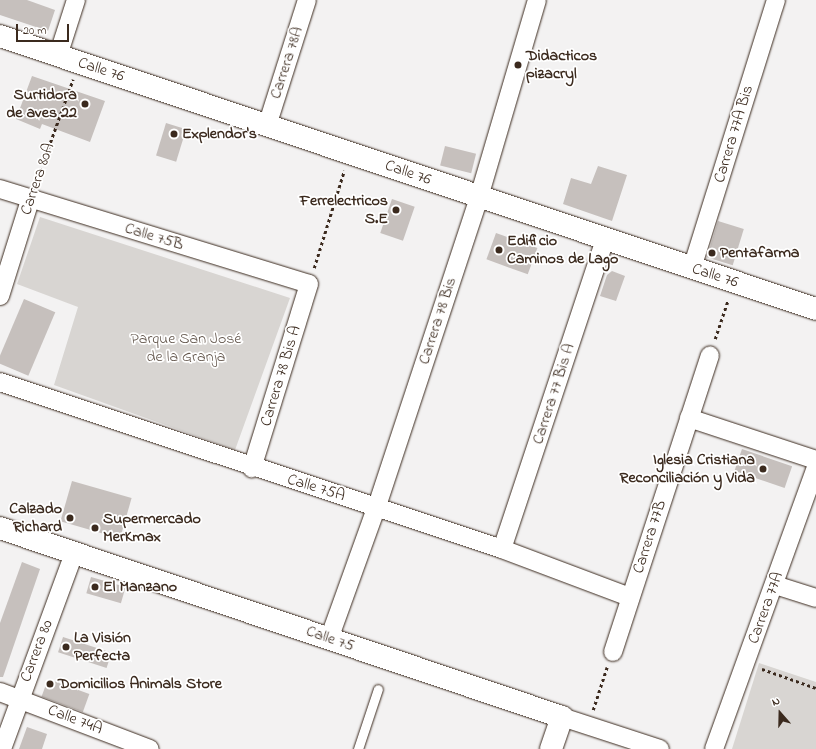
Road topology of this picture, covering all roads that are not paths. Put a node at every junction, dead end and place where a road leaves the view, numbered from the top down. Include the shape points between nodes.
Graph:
1 (76, 0) edge
2 (307, 0) edge
3 (537, 0) edge
4 (776, 0) edge
5 (0, 36) edge
6 (68, 59) junction
7 (267, 126) junction
8 (0, 189) edge
9 (479, 197) junction
10 (30, 200) junction
11 (605, 239) junction
12 (692, 268) junction
13 (309, 284) joint
14 (0, 296) edge
15 (816, 309) edge
16 (710, 354) road end
17 (0, 382) edge
18 (689, 418) junction
19 (816, 460) edge
20 (816, 467) edge
21 (252, 468) junction
22 (377, 506) junction
23 (0, 528) edge
24 (502, 549) junction
25 (74, 553) junction
26 (775, 584) junction
27 (630, 597) junction
28 (816, 598) edge
29 (329, 638) junction
30 (613, 652) road end
31 (378, 689) dead end
32 (0, 692) edge
33 (19, 699) junction
34 (562, 717) junction
35 (2, 749) edge
36 (148, 749) edge
37 (358, 749) edge
38 (551, 749) edge
39 (660, 749) edge
40 (714, 749) edge

1 - 6 street
2 - 7 street, Carrera 78A
3 - 9 street, Carrera 78 Bis
4 - 12 street, Carrera 77A Bis
5 - 6 street, Calle 76
6 - 7 street, Calle 76
7 - 9 street, Calle 76
8 - 10 street, Calle 75B
9 - 11 street, Calle 76
9 - 22 street, Carrera 78 Bis
10 - 13 street, Calle 75B
10 - 14 street, Carrera 80A
11 - 12 street, Calle 76
11 - 24 street, Carrera 77 Bis A
12 - 15 street, Calle 76
13 - 21 street, Carrera 78 Bis A
16 - 18 street, Carrera 77B
17 - 21 street, Calle 75A
18 - 19 street
18 - 27 street, Carrera 77B
20 - 26 street, Carrera 77A
21 - 22 street, Calle 75A
22 - 24 street, Calle 75A
22 - 29 street, Carrera 78 Bis
23 - 25 street, Calle 75
24 - 27 street, Calle 75A
25 - 29 street, Calle 75
25 - 33 street, Carrera 80
26 - 28 street
26 - 40 street, Carrera 77A
27 - 30 street, Carrera 77B
29 - 34 street, Calle 75
31 - 37 lane
32 - 33 street, Calle 74A
33 - 35 street, Carrera 80
33 - 36 street, Calle 74A
34 - 38 street
34 - 39 street, Calle 75

